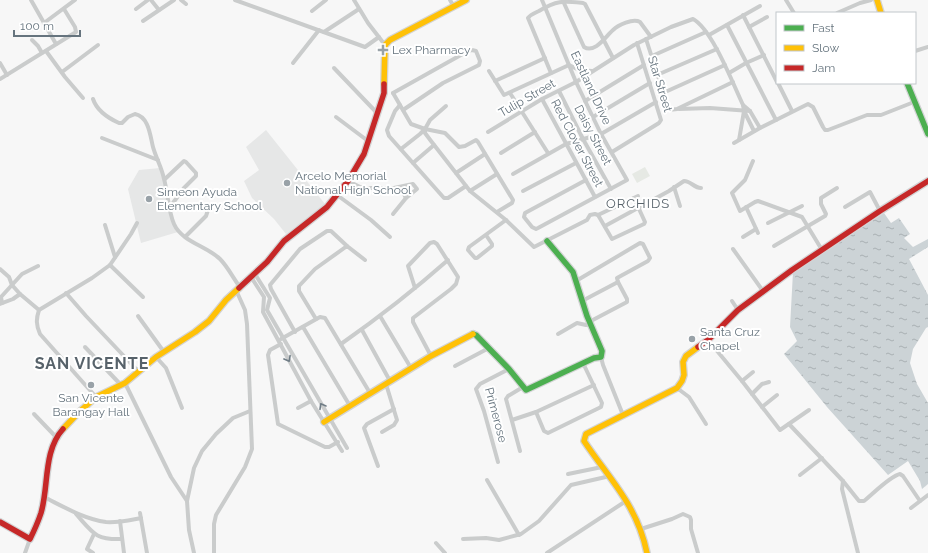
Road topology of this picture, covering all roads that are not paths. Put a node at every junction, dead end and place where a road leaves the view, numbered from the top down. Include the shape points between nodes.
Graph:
1 (30, 0) edge
2 (75, 0) edge
3 (150, 0) edge
4 (174, 0) edge
5 (181, 0) edge
6 (236, 0) edge
7 (326, 0) edge
8 (354, 0) edge
9 (450, 0) edge
10 (466, 0) edge
11 (542, 0) edge
12 (786, 0) edge
13 (871, 0) edge
14 (877, 0) edge
15 (563, 1) junction
16 (245, 2) edge
17 (186, 4) dead end
18 (760, 6) dead end
19 (454, 7) junction
20 (545, 7) junction
21 (64, 9) junction
22 (136, 9) dead end
23 (360, 9) junction
24 (159, 10) junction
25 (312, 11) dead end
26 (793, 12) edge
27 (839, 12) edge
28 (881, 12) edge
29 (743, 15) junction
30 (767, 17) dead end
31 (143, 21) dead end
32 (44, 23) junction
33 (727, 25) junction
34 (749, 26) junction
35 (322, 31) junction
36 (707, 33) junction
37 (379, 37) junction
38 (651, 37) junction
39 (32, 40) dead end
40 (646, 40) junction
41 (603, 41) junction
42 (637, 43) junction
43 (56, 44) junction
44 (385, 45) junction
45 (98, 46) dead end
46 (928, 47) edge
47 (717, 49) junction
48 (916, 51) edge
49 (44, 52) junction
50 (652, 56) junction
51 (764, 56) junction
52 (544, 58) junction
53 (613, 58) junction
54 (0, 63) edge
55 (293, 63) dead end
56 (746, 63) junction
57 (569, 65) junction
58 (644, 65) junction
59 (725, 65) junction
60 (334, 68) dead end
61 (489, 71) dead end
62 (592, 71) junction
63 (62, 72) junction
64 (551, 73) junction
65 (729, 73) junction
66 (775, 73) edge
67 (7, 75) junction
68 (657, 75) junction
69 (0, 78) edge
70 (495, 81) junction
71 (576, 82) junction
72 (733, 82) junction
73 (650, 83) junction
74 (778, 84) edge
75 (907, 84) edge
76 (558, 91) junction
77 (384, 93) junction
78 (393, 93) junction
79 (510, 93) junction
80 (662, 93) junction
81 (83, 98) dead end
82 (93, 99) dead end
83 (542, 99) junction
84 (585, 101) junction
85 (656, 102) junction
86 (914, 102) junction
87 (743, 105) junction
88 (446, 106) dead end
89 (401, 108) junction
90 (677, 109) junction
91 (522, 111) junction
92 (744, 111) junction
93 (750, 111) junction
94 (792, 111) junction
95 (377, 113) junction
96 (593, 116) junction
97 (336, 117) dead end
98 (776, 120) junction
99 (760, 128) junction
100 (424, 129) junction
101 (754, 131) junction
102 (488, 132) dead end
103 (535, 132) junction
104 (601, 134) junction
105 (928, 134) edge
106 (102, 138) dead end
107 (583, 139) junction
108 (739, 140) junction
109 (368, 141) junction
110 (734, 143) dead end
111 (566, 144) junction
112 (434, 145) junction
113 (401, 148) junction
114 (612, 152) junction
115 (501, 153) dead end
116 (548, 153) junction
117 (485, 154) junction
118 (158, 160) junction
119 (753, 161) dead end
120 (413, 163) junction
121 (576, 163) junction
122 (456, 173) junction
123 (497, 174) junction
124 (513, 174) dead end
125 (165, 179) junction
126 (586, 180) junction
127 (348, 181) junction
128 (928, 181) edge
129 (466, 186) junction
130 (400, 187) junction
131 (674, 187) junction
132 (701, 188) dead end
133 (837, 188) dead end
134 (611, 189) junction
135 (470, 191) junction
136 (523, 191) dead end
137 (337, 195) junction
138 (595, 197) junction
139 (406, 198) junction
140 (680, 206) dead end
141 (802, 206) dead end
142 (170, 207) junction
143 (746, 207) junction
144 (845, 207) dead end
145 (638, 208) junction
146 (208, 210) dead end
147 (880, 211) junction
148 (497, 212) junction
149 (790, 212) junction
150 (394, 214) dead end
151 (598, 215) junction
152 (506, 220) junction
153 (137, 223) dead end
154 (768, 223) dead end
155 (105, 225) dead end
156 (605, 226) junction
157 (808, 227) junction
158 (486, 235) junction
159 (186, 236) junction
160 (390, 237) dead end
161 (743, 237) dead end
162 (547, 240) junction
163 (347, 246) junction
164 (774, 246) dead end
165 (733, 249) dead end
166 (822, 250) junction
167 (115, 257) junction
168 (365, 260) dead end
169 (448, 260) junction
170 (110, 265) junction
171 (38, 266) dead end
172 (0, 269) edge
173 (253, 275) junction
174 (576, 281) junction
175 (618, 282) junction
176 (12, 285) junction
177 (238, 288) junction
178 (415, 288) junction
179 (763, 291) junction
180 (66, 293) junction
181 (20, 294) junction
182 (143, 297) dead end
183 (732, 301) dead end
184 (582, 302) junction
185 (1, 303) edge
186 (39, 310) junction
187 (738, 310) junction
188 (138, 316) dead end
189 (380, 316) junction
190 (316, 319) junction
191 (590, 323) junction
192 (303, 327) junction
193 (362, 330) junction
194 (295, 332) junction
195 (558, 334) dead end
196 (284, 340) junction
197 (708, 340) junction
198 (279, 342) junction
199 (341, 344) junction
200 (85, 347) dead end
201 (489, 348) junction
202 (164, 352) junction
203 (432, 356) junction
204 (156, 357) junction
205 (601, 357) junction
206 (583, 363) junction
207 (455, 366) dead end
208 (411, 368) junction
209 (510, 369) junction
210 (139, 372) junction
211 (753, 372) dead end
212 (742, 381) junction
213 (769, 382) dead end
214 (388, 383) junction
215 (123, 384) junction
216 (594, 385) junction
217 (523, 387) junction
218 (677, 388) junction
219 (370, 393) junction
220 (752, 394) junction
221 (777, 395) dead end
222 (96, 397) junction
223 (311, 401) junction
224 (350, 406) junction
225 (762, 407) junction
226 (182, 408) dead end
227 (298, 408) dead end
228 (394, 409) junction
229 (809, 410) dead end
230 (250, 411) junction
231 (536, 412) junction
232 (34, 414) dead end
233 (623, 415) junction
234 (330, 418) junction
235 (512, 420) junction
236 (324, 422) junction
237 (706, 424) dead end
238 (789, 424) junction
239 (382, 432) dead end
240 (56, 437) junction
241 (342, 439) junction
242 (337, 443) junction
243 (347, 448) dead end
244 (342, 451) dead end
245 (520, 451) dead end
246 (822, 458) junction
247 (498, 462) dead end
248 (378, 466) dead end
249 (602, 466) junction
250 (568, 474) dead end
251 (800, 475) dead end
252 (610, 476) junction
253 (487, 480) dead end
254 (843, 481) junction
255 (928, 495) edge
256 (44, 497) junction
257 (187, 501) junction
258 (626, 501) junction
259 (920, 501) junction
260 (911, 508) dead end
261 (76, 514) junction
262 (120, 521) junction
263 (0, 522) edge
264 (641, 529) junction
265 (94, 534) junction
266 (519, 535) junction
267 (30, 539) junction
268 (122, 539) junction
269 (463, 539) dead end
270 (436, 543) dead end
271 (25, 553) edge
272 (93, 553) edge
273 (124, 553) edge
274 (146, 553) edge
275 (194, 553) edge
276 (214, 553) edge
277 (445, 553) edge
278 (547, 553) edge
279 (647, 553) edge
280 (698, 553) edge
281 (858, 553) edge

1 - 32 street
2 - 21 street
3 - 22 street
3 - 24 street
4 - 24 street
5 - 17 street
6 - 16 street
7 - 25 street
8 - 23 street
9 - 19 street
10 - 19 street
11 - 20 street, Eastland Drive
12 - 26 street
13 - 27 street
14 - 28 street
15 - 20 street
15 - 41 street via 585,4
15 - 41 street via 584,47 592,48
16 - 35 street
18 - 29 street
19 - 44 street
20 - 52 street via 528,18
20 - 57 street, Eastland Drive
21 - 32 street
21 - 43 street via 76,31
23 - 35 street
23 - 37 street
24 - 31 street
29 - 33 street
29 - 34 street
30 - 34 street
32 - 43 street
33 - 36 street
33 - 56 street
34 - 51 street
35 - 37 street via 365,47
35 - 55 street
36 - 38 street, Tulip Street via 692,18
36 - 47 street
36 - 50 street
37 - 44 street
38 - 40 street, Tulip Street
38 - 41 street via 636,20 614,29
39 - 49 street
40 - 42 street, Tulip Street
40 - 50 street
41 - 53 street
42 - 53 street, Tulip Street
42 - 58 street, Star Street
43 - 49 street
44 - 77 street
45 - 63 street
46 - 48 street
47 - 59 street
47 - 68 street
49 - 63 street
49 - 67 street
50 - 68 street
51 - 56 street
51 - 66 street
52 - 64 street
52 - 70 street
53 - 62 street, Tulip Street
54 - 67 street
56 - 65 street
56 - 98 street
57 - 62 street via 579,70
57 - 64 street
57 - 71 street, Eastland Drive
58 - 73 street, Star Street
58 - 84 street
59 - 65 street
59 - 80 street
60 - 95 street
61 - 70 street
62 - 71 street, Tulip Street
63 - 81 street
64 - 79 street
65 - 72 street
67 - 69 street
68 - 80 street
70 - 79 street via 503,95
71 - 76 street, Tulip Street
71 - 84 street, Eastland Drive
72 - 87 street
72 - 90 street
73 - 85 street, Star Street
73 - 96 street
74 - 94 street
75 - 86 street
76 - 83 street, Tulip Street
76 - 107 street, Daisy Street
77 - 78 street
77 - 95 street
78 - 89 street
78 - 89 street via 471,50 476,51 479,65
79 - 91 street
80 - 90 street via 669,110
82 - 118 street via 101,112 119,123 125,122 132,114 142,117
83 - 91 street, Tulip Street
83 - 111 street, Red Clover Street
84 - 96 street, Eastland Drive
85 - 104 street
85 - 114 street, Star Street via 660,122
86 - 94 street via 881,115 856,118 828,130 825,130 810,104
86 - 105 street
87 - 92 street
87 - 93 street
88 - 100 street
89 - 100 street via 411,124
89 - 113 street via 395,111 387,132
90 - 92 street
91 - 102 street, Tulip Street
91 - 103 street
92 - 93 street
92 - 101 street
92 - 108 street
93 - 99 street
94 - 98 street
95 - 109 street
96 - 104 street, Eastland Drive
97 - 109 street
98 - 99 street
99 - 101 street
100 - 112 street
100 - 113 street
100 - 117 street via 445,133 459,147 476,140
101 - 108 street
103 - 115 street
103 - 116 street
104 - 107 street
104 - 114 street, Eastland Drive
106 - 118 street
107 - 111 street
107 - 134 street, Daisy Street
108 - 110 street
109 - 127 street via 364,154
111 - 116 street
111 - 121 street, Red Clover Street
112 - 120 street
112 - 122 street
113 - 120 street
114 - 134 street, Eastland Drive via 627,178
116 - 124 street
117 - 122 street
117 - 123 street
118 - 125 street
119 - 143 street via 745,180 732,193 740,211
120 - 129 street via 444,198
121 - 126 street, Red Clover Street
121 - 136 street
122 - 129 street
123 - 135 street
123 - 148 street via 513,201
125 - 142 street
125 - 142 street via 184,162 196,173
126 - 138 street, Red Clover Street
126 - 138 street via 525,213 524,217 536,229
127 - 130 street via 366,188
127 - 137 street
128 - 147 street
129 - 135 street
130 - 139 street
130 - 139 street via 414,184 417,189
131 - 132 street via 685,180
131 - 140 street
131 - 145 street
133 - 157 street via 821,198 825,216
134 - 138 street
135 - 148 street
137 - 160 street
137 - 173 street via 318,215 284,241
139 - 150 street
141 - 149 street
142 - 159 street via 174,224
143 - 149 street via 758,201
143 - 161 street via 757,231
144 - 147 street via 870,192
145 - 151 street via 636,197
145 - 156 street
145 - 156 street via 644,224 612,239
146 - 159 street via 206,216
147 - 166 street
148 - 152 street
149 - 154 street
149 - 157 street via 802,217
151 - 156 street
151 - 162 street via 591,215 587,220
152 - 158 street
152 - 162 street via 533,246
153 - 167 street
155 - 167 street
157 - 164 street
157 - 166 street
158 - 158 street via 492,246 476,259 468,249
159 - 177 street via 221,260
162 - 174 street via 571,270
163 - 168 street
163 - 190 street via 315,269 299,286 299,291
163 - 194 street via 331,231 327,231 300,248 270,285
165 - 179 street
166 - 179 street
167 - 170 street
169 - 178 street
169 - 178 street via 437,244 430,244 408,266
169 - 203 street via 458,277 456,284 413,318
170 - 180 street
170 - 182 street
171 - 176 street via 22,274
172 - 176 street via 9,277
173 - 177 street
173 - 196 street via 269,295 267,310
173 - 198 street via 264,297 262,311
174 - 175 street via 643,243 649,260 618,277
174 - 184 street
175 - 184 street
175 - 191 street via 627,302
176 - 181 street
176 - 185 street via 2,297
177 - 202 street via 209,321
177 - 230 street via 247,324
178 - 189 street
179 - 187 street
180 - 186 street
180 - 210 street
181 - 185 street
181 - 186 street
183 - 187 street
184 - 191 street
186 - 222 street via 36,322 40,334
187 - 197 street
188 - 202 street
189 - 193 street
189 - 208 street
190 - 192 street
190 - 199 street via 326,318
191 - 195 street via 586,326 577,323
191 - 205 street via 602,351
192 - 194 street
192 - 224 street
193 - 199 street
193 - 214 street
194 - 196 street
196 - 198 street
234 -> 196 street
197 - 212 street
197 - 218 street via 685,357 684,375
198 -> 223 street
198 - 242 street via 268,355 278,424 325,447
199 - 219 street
200 - 215 street
201 - 203 street via 472,334
201 - 207 street
201 - 209 street
202 - 204 street
203 - 208 street
204 - 210 street
204 - 226 street via 166,368
205 - 206 street
205 - 233 street
206 - 216 street
206 - 217 street via 528,390
208 - 214 street
209 - 217 street
209 - 247 street, Primerose via 480,384 476,389
210 - 215 street
211 - 212 street
212 - 220 street
213 - 220 street via 762,384
214 - 219 street
214 - 228 street
215 - 222 street
215 - 257 street via 171,477
216 - 231 street
216 - 231 street via 602,406 548,433 544,431
217 - 235 street via 506,399
218 - 233 street
218 - 237 street via 689,398
219 - 224 street
220 - 225 street
221 - 225 street
222 - 240 street
223 - 227 street
223 - 236 street
224 - 234 street
225 - 238 street via 780,430
228 - 239 street via 396,422
228 - 248 street via 364,426
229 - 238 street
230 - 257 street via 233,418 202,451 194,468
230 - 276 street via 252,449 245,467 216,515
231 - 235 street
232 - 240 street
233 - 249 street via 584,437
234 - 236 street
234 - 241 street
235 - 245 street
236 - 242 street
238 - 246 street
240 - 256 street via 50,456
241 - 242 street
241 - 243 street
242 - 244 street
246 - 251 street
246 - 254 street
249 - 250 street
249 - 252 street
252 - 258 street
252 - 266 street via 570,485 539,521
253 - 266 street
254 - 259 street via 861,502 900,474
254 - 281 street via 842,489
255 - 259 street
256 - 261 street
256 - 267 street via 41,513
257 - 275 street
258 - 264 street
258 - 278 street
259 - 260 street
261 - 262 street via 105,522
261 - 265 street
262 - 268 street
262 - 274 street via 140,515
263 - 267 street
264 - 279 street
264 - 280 street via 683,514 687,515 691,520
265 - 268 street via 107,539
265 - 272 street via 87,549
266 - 269 street via 499,540
267 - 271 street
268 - 273 street
270 - 277 street

